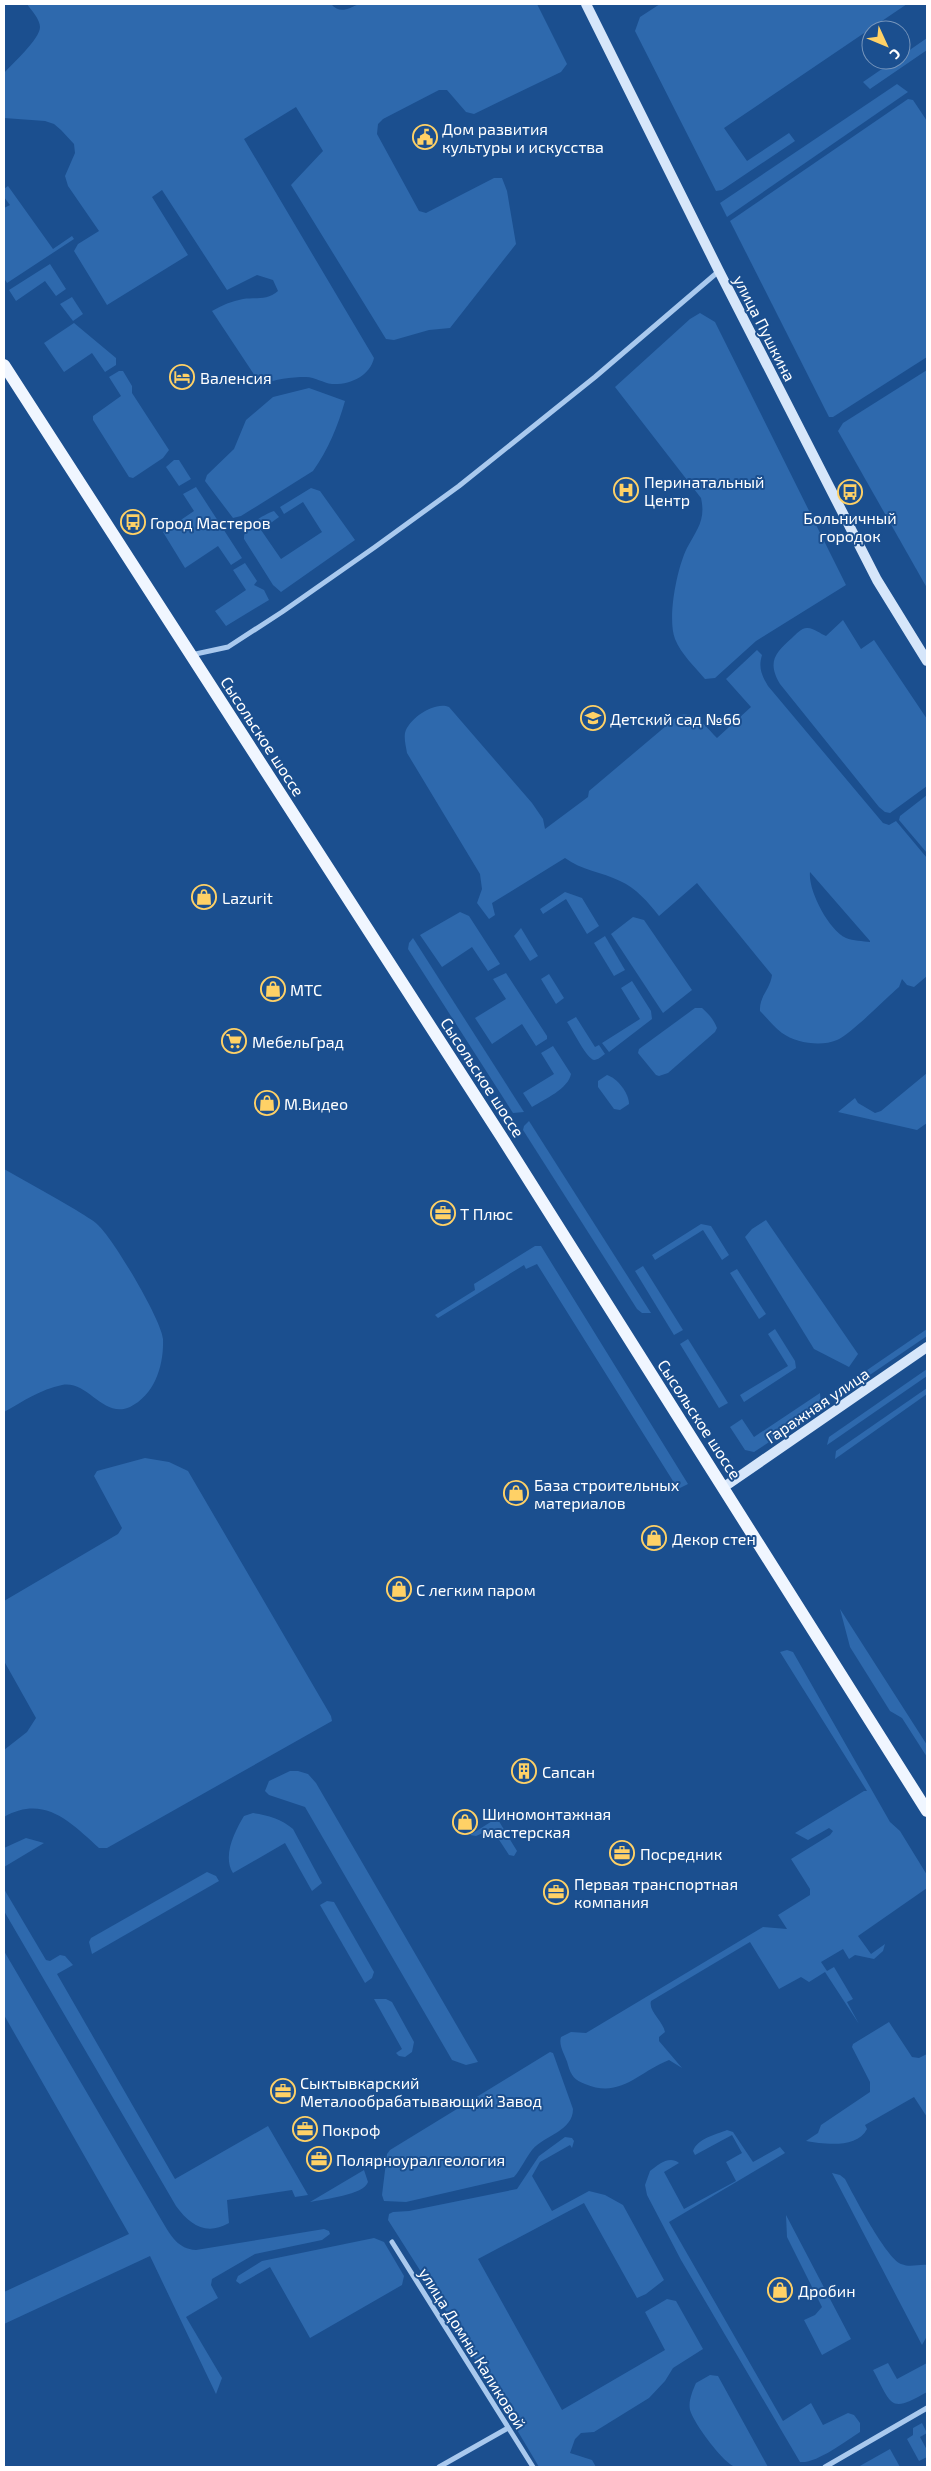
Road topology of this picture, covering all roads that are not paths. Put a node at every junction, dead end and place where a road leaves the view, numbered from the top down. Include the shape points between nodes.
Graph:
1 (586, 4) edge
2 (718, 271) junction
3 (4, 365) edge
4 (191, 655) junction
5 (927, 661) edge
6 (927, 1347) edge
7 (724, 1487) junction
8 (927, 1811) edge
9 (392, 2242) dead end
10 (927, 2408) edge
11 (508, 2428) junction
12 (439, 2467) edge
13 (533, 2467) edge
14 (825, 2467) edge

1 - 2 street, улица Пушкина
2 - 4 street via 595,377 459,486 228,647
2 - 5 street, улица Пушкина via 877,580
3 - 4 main road, Сысольское шоссе
4 - 7 main road, Сысольское шоссе
6 - 7 street, Гаражная улица
7 - 8 main road, Сысольское шоссе
9 - 11 street, улица Домны Каликовой
10 - 14 street
11 - 12 street
11 - 13 street, улица Домны Каликовой

